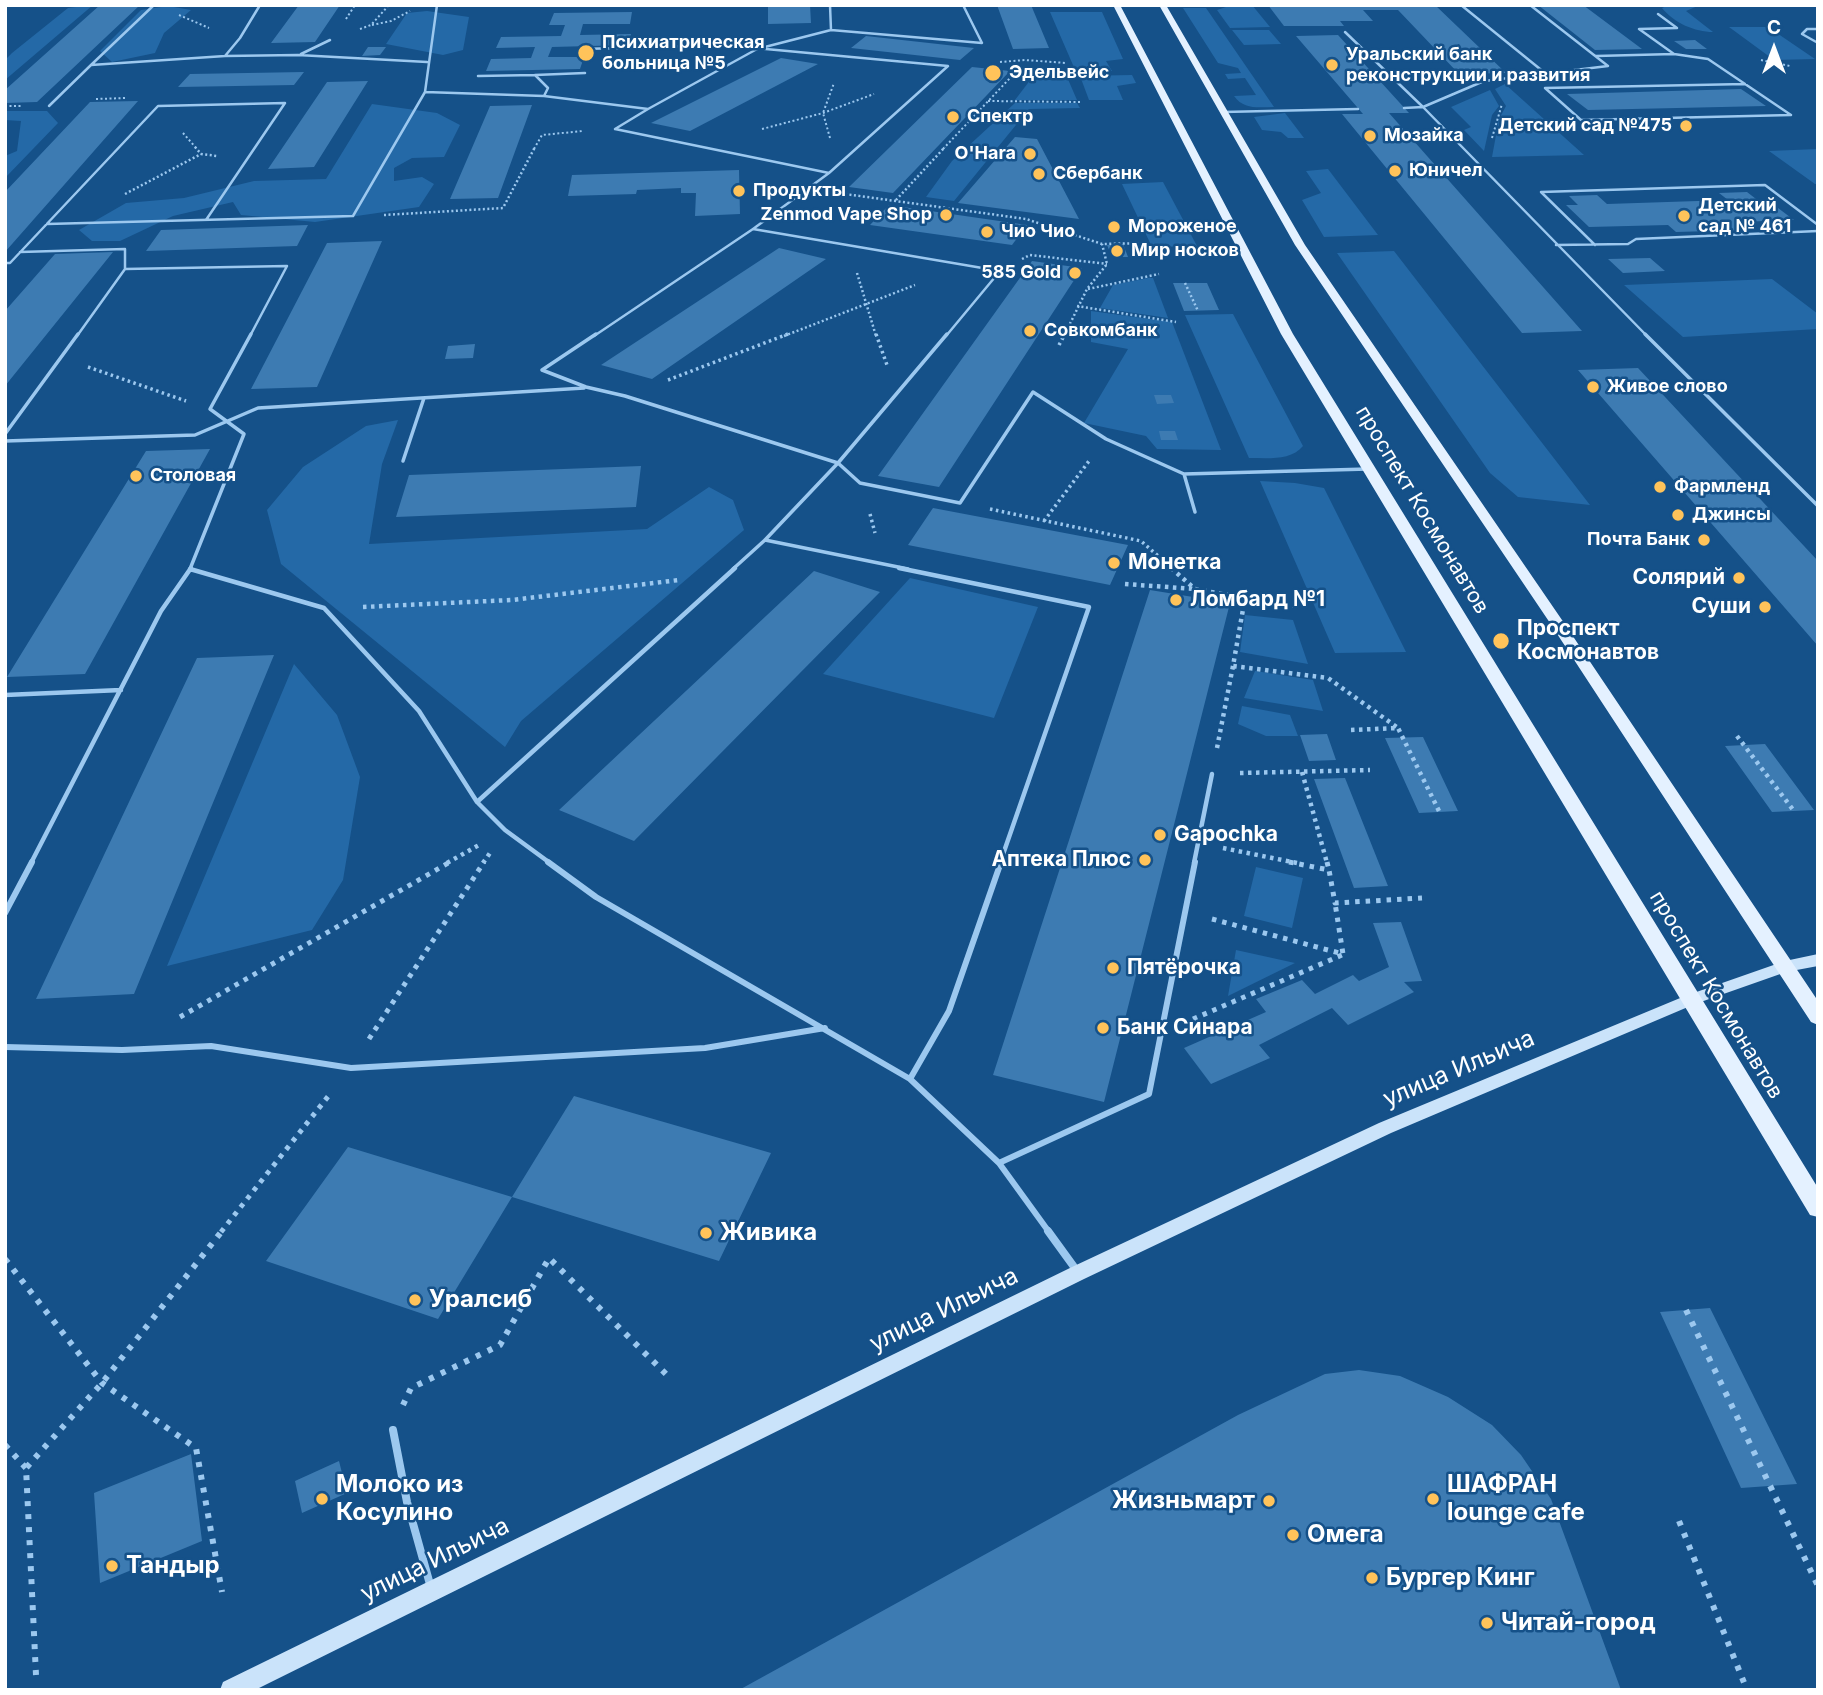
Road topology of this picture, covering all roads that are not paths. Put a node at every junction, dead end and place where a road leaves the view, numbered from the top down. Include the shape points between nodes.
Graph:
1 (154, 5) edge
2 (260, 5) edge
3 (437, 5) edge
4 (830, 5) edge
5 (963, 5) edge
6 (1116, 5) edge
7 (1162, 5) edge
8 (1461, 5) edge
9 (1530, 5) edge
10 (1658, 13) dead end
11 (1818, 29) edge
12 (831, 30) junction
13 (1345, 32) dead end
14 (330, 40) dead end
15 (1818, 43) edge
16 (583, 49) dead end
17 (757, 49) junction
18 (1674, 54) junction
19 (298, 55) junction
20 (225, 56) junction
21 (1596, 57) junction
22 (427, 62) junction
23 (91, 65) junction
24 (1545, 73) junction
25 (585, 74) dead end
26 (535, 75) junction
27 (478, 76) dead end
28 (1745, 84) junction
29 (425, 92) junction
30 (544, 96) junction
31 (49, 106) dead end
32 (1423, 107) junction
33 (1358, 108) dead end
34 (1404, 108) dead end
35 (648, 109) junction
36 (1223, 112) junction
37 (829, 173) junction
38 (206, 220) junction
39 (47, 224) junction
40 (1818, 226) edge
41 (753, 229) junction
42 (1818, 232) edge
43 (1556, 245) junction
44 (1595, 245) junction
45 (20, 252) junction
46 (5, 263) edge
47 (125, 269) junction
48 (586, 387) junction
49 (424, 398) junction
50 (226, 422) junction
51 (5, 433) edge
52 (5, 441) edge
53 (403, 461) dead end
54 (838, 463) junction
55 (1368, 469) junction
56 (1184, 474) junction
57 (1818, 506) edge
58 (1195, 512) dead end
59 (765, 540) junction
60 (190, 569) junction
61 (121, 690) junction
62 (5, 695) edge
63 (1212, 774) road end
64 (477, 802) junction
65 (5, 913) edge
66 (1818, 960) edge
67 (1785, 967) junction
68 (1690, 1000) junction
69 (1818, 1017) edge
70 (825, 1028) junction
71 (5, 1047) edge
72 (910, 1079) junction
73 (999, 1163) junction
74 (1818, 1208) edge
75 (1078, 1273) junction
76 (393, 1430) road end
77 (432, 1591) junction
78 (231, 1690) edge

1 - 23 lane
2 - 20 lane
3 - 22 lane
4 - 12 lane
5 - 12 lane via 982,43
6 - 55 main road, проспект Космонавтов via 1256,278
7 - 36 main road, проспект Космонавтов
8 - 24 lane
9 - 21 lane
10 - 18 lane via 1677,28 1639,29
11 - 15 lane via 1802,33
12 - 17 lane
13 - 32 lane
14 - 19 lane
16 - 17 lane
17 - 35 lane
17 - 37 lane via 948,66
18 - 21 lane
18 - 28 lane via 1708,59
19 - 20 lane
19 - 22 lane
20 - 23 lane
21 - 24 lane via 1608,66
22 - 29 lane
23 - 31 lane
24 - 32 lane via 1484,82
25 - 26 lane
26 - 27 lane
26 - 30 lane via 548,88
28 - 28 lane via 1598,87 1545,88 1581,120 1791,115
29 - 30 lane
29 - 38 lane via 352,216
30 - 35 lane
32 - 34 lane
32 - 43 lane
33 - 36 lane
35 - 37 lane via 615,129
36 - 67 main road, проспект Космонавтов via 1300,245
37 - 41 lane
38 - 39 lane
38 - 39 lane via 285,103 158,106
39 - 45 lane
40 - 44 lane via 1765,186 1541,192
41 - 48 lane via 542,370
41 - 54 lane via 1000,271
42 - 44 lane via 1636,239 1628,244
43 - 44 lane
43 - 57 lane
45 - 46 lane
45 - 47 lane via 125,249
47 - 50 lane via 288,266 210,409
47 - 51 lane
48 - 49 lane
48 - 54 lane
49 - 50 lane via 258,408
49 - 53 lane
50 - 52 lane via 195,435
50 - 60 lane via 244,434
54 - 56 lane via 860,484 960,503 1033,392 1106,439
54 - 59 lane
55 - 56 lane
55 - 68 main road, проспект Космонавтов
56 - 58 lane
59 - 64 lane
59 - 72 lane via 1089,607 949,1010
60 - 61 lane via 161,611
60 - 64 lane via 324,608 419,711
61 - 62 lane
61 - 65 lane
63 - 73 lane via 1149,1094
64 - 70 lane via 505,830 596,897
66 - 67 main road, улица Ильича
67 - 68 main road, улица Ильича
67 - 69 main road, проспект Космонавтов
68 - 74 main road, проспект Космонавтов
68 - 75 main road, улица Ильича via 1385,1128
70 - 71 lane via 705,1048 351,1068 211,1046 122,1050
70 - 72 lane
72 - 73 lane
73 - 75 lane
75 - 77 main road, улица Ильича
76 - 77 lane
77 - 78 main road, улица Ильича

